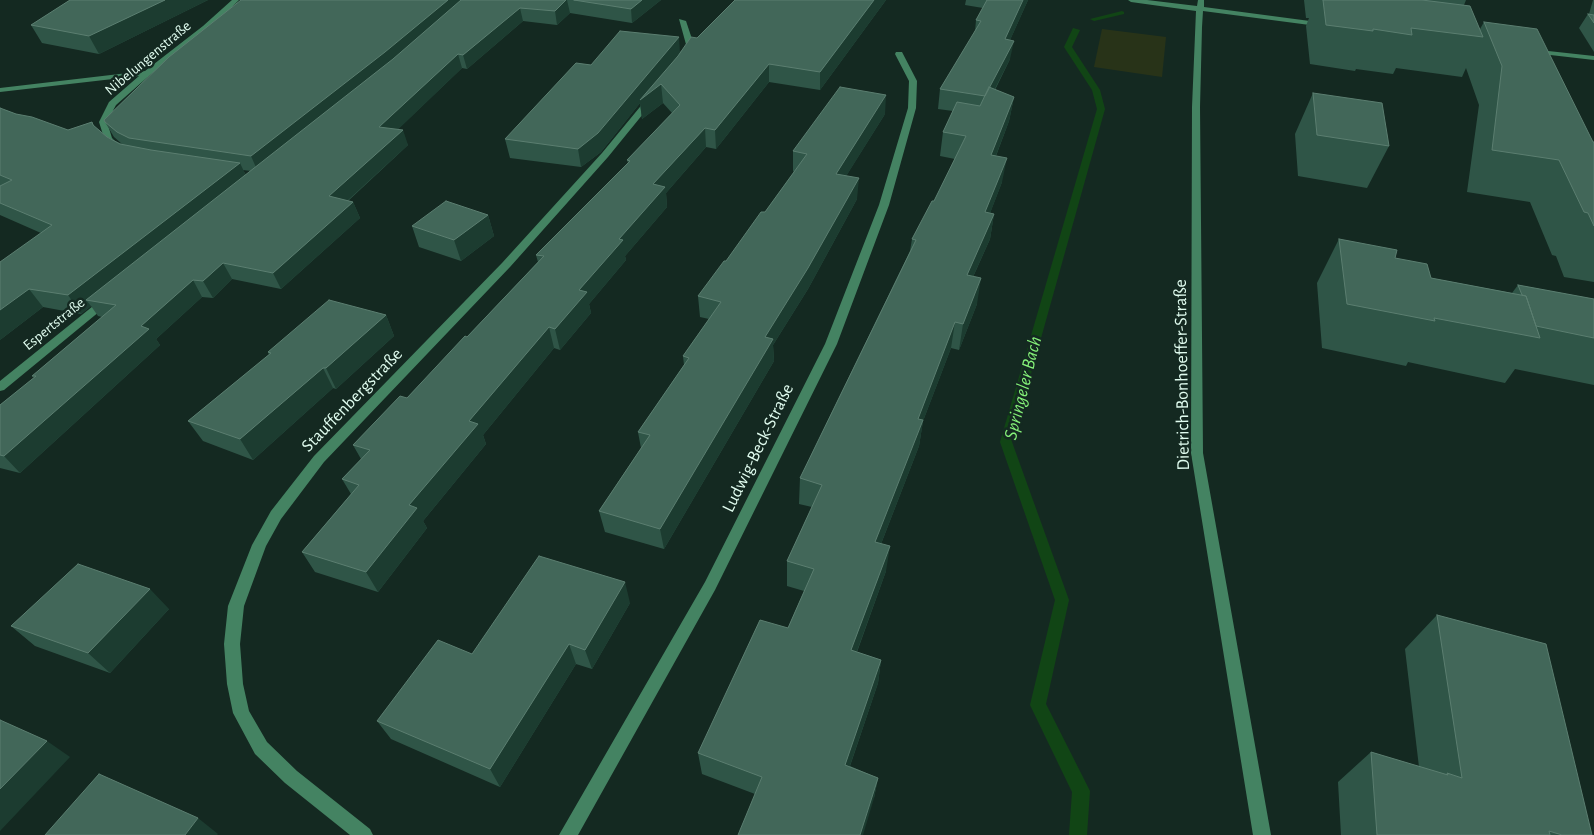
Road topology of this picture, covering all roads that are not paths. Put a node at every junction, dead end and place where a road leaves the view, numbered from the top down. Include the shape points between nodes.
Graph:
1 (236, 0) edge
2 (1131, 0) edge
3 (1200, 5) edge
4 (682, 21) dead end
5 (1336, 26) edge
6 (1526, 50) edge
7 (899, 54) dead end
8 (1594, 58) edge
9 (680, 63) edge
10 (147, 73) junction
11 (662, 86) edge
12 (0, 90) edge
13 (128, 154) edge
14 (114, 294) edge
15 (0, 387) edge
16 (364, 835) edge
17 (568, 835) edge
18 (1262, 835) edge

1 - 10 street, Nibelungenstraße via 206,28
2 - 3 street
3 - 5 street
3 - 18 street, Dietrich-Bonhoeffer-Straße via 1196,107 1197,453
4 - 9 street via 691,48
6 - 8 street
7 - 17 street, Ludwig-Beck-Straße via 913,81 912,108 884,205 831,344 710,586
10 - 12 street
10 - 13 street, Nibelungenstraße via 112,104 103,122 108,139
11 - 16 street, Stauffenbergstraße via 506,265 319,459 276,515 259,544 236,606 232,644 241,712 261,748 291,777
14 - 15 street, Espertstraße

